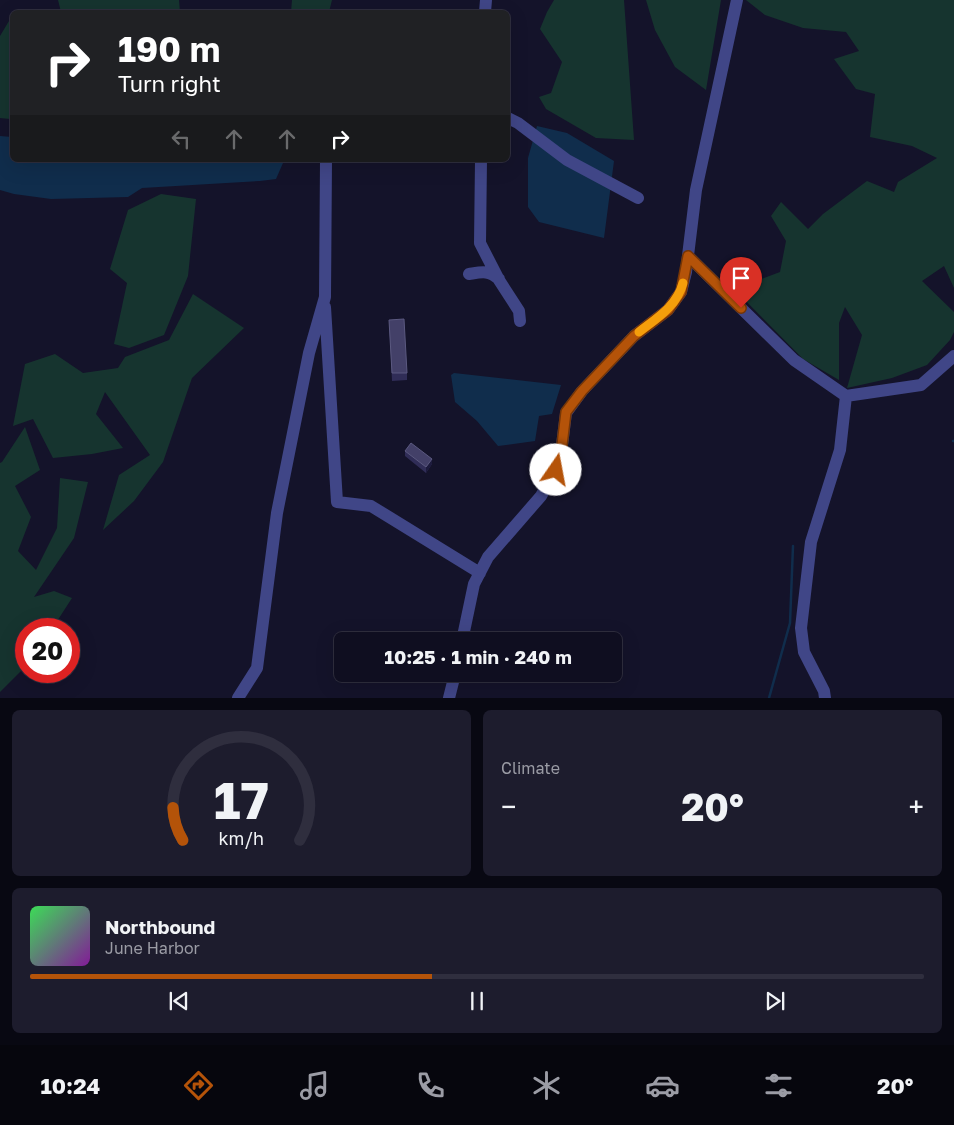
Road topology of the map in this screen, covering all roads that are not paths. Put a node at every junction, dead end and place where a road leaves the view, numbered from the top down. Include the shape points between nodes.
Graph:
1 (738, 0) edge
2 (510, 119) edge
3 (326, 162) edge
4 (481, 162) edge
5 (638, 198) dead end
6 (688, 256) junction
7 (469, 274) dead end
8 (499, 280) junction
9 (325, 297) junction
10 (520, 321) dead end
11 (954, 356) edge
12 (846, 396) junction
13 (480, 573) junction
14 (464, 632) edge
15 (453, 682) edge
16 (238, 698) edge
17 (449, 698) edge
18 (825, 698) edge

1 - 6 street via 696,190
2 - 5 street via 567,160
3 - 9 street
4 - 8 street via 480,243
6 - 12 street via 794,360
6 - 13 street via 681,292 668,310 634,336 566,412 556,470 541,496 488,557
7 - 8 street via 490,272
8 - 10 street via 518,311
9 - 13 street via 337,502 371,506
9 - 16 street via 309,354 277,513 257,668
11 - 12 street via 922,386
12 - 18 street via 840,450 811,542 801,628 804,652
13 - 14 street via 474,584
15 - 17 street

